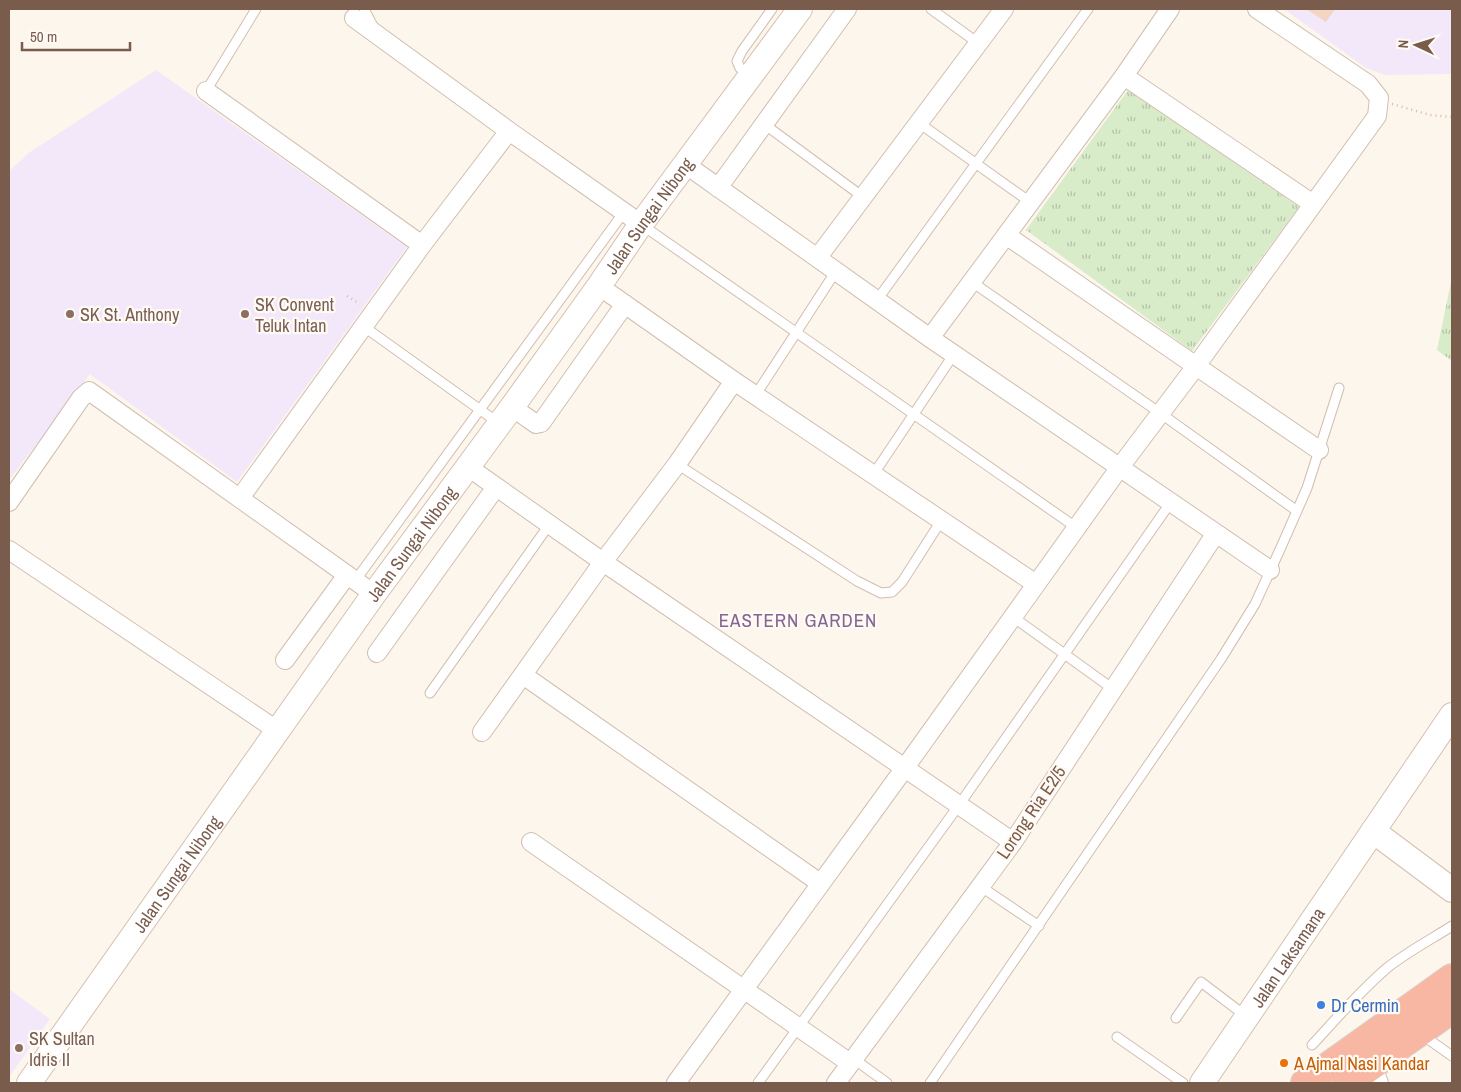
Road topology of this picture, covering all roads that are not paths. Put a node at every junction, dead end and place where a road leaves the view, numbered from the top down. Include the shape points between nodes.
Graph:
1 (256, 9) edge
2 (772, 9) edge
3 (800, 9) edge
4 (847, 9) edge
5 (931, 9) edge
6 (1004, 9) edge
7 (1088, 9) edge
8 (1170, 9) edge
9 (1258, 9) edge
10 (359, 13) edge
11 (978, 43) junction
12 (750, 76) junction
13 (1124, 76) junction
14 (206, 91) joint
15 (919, 123) junction
16 (764, 124) junction
17 (509, 131) junction
18 (975, 163) junction
19 (685, 164) junction
20 (718, 188) junction
21 (863, 197) junction
22 (1030, 202) junction
23 (1313, 204) junction
24 (633, 218) junction
25 (1006, 235) junction
26 (422, 245) junction
27 (818, 257) junction
28 (836, 271) junction
29 (972, 282) junction
30 (599, 286) junction
31 (877, 300) junction
32 (625, 304) junction
33 (363, 326) junction
34 (796, 332) junction
35 (930, 338) junction
36 (954, 354) junction
37 (1196, 366) junction
38 (734, 382) junction
39 (1339, 388) dead end
40 (755, 396) junction
41 (480, 410) junction
42 (1160, 413) junction
43 (914, 414) junction
44 (506, 415) junction
45 (1319, 450) junction
46 (677, 464) junction
47 (468, 467) junction
48 (1120, 467) junction
49 (873, 475) junction
50 (496, 487) junction
51 (240, 498) junction
52 (9, 502) edge
53 (1171, 502) junction
54 (1297, 511) junction
55 (941, 521) junction
56 (549, 525) junction
57 (1076, 528) junction
58 (1216, 533) junction
59 (9, 550) edge
60 (603, 562) junction
61 (1270, 570) junction
62 (359, 583) junction
63 (1036, 584) junction
64 (1013, 617) junction
65 (377, 653) dead end
66 (1064, 655) junction
67 (285, 660) dead end
68 (523, 675) junction
69 (1113, 689) junction
70 (430, 693) dead end
71 (1452, 715) edge
72 (278, 731) junction
73 (482, 732) dead end
74 (904, 768) junction
75 (959, 805) junction
76 (1373, 831) junction
77 (530, 842) dead end
78 (1013, 842) junction
79 (820, 883) junction
80 (980, 886) junction
81 (1452, 890) edge
82 (1039, 926) junction
83 (1452, 926) edge
84 (1452, 978) edge
85 (744, 989) junction
86 (1452, 1005) edge
87 (1452, 1009) edge
88 (1247, 1017) junction
89 (1176, 1018) dead end
90 (1410, 1023) junction
91 (799, 1028) junction
92 (1117, 1037) dead end
93 (1312, 1045) dead end
94 (1452, 1056) edge
95 (852, 1061) junction
96 (1376, 1074) edge
97 (29, 1083) edge
98 (676, 1083) edge
99 (758, 1083) edge
100 (836, 1083) edge
101 (887, 1083) edge
102 (930, 1083) edge
103 (1183, 1083) edge
104 (1202, 1083) edge
105 (1305, 1083) edge
106 (1347, 1083) edge

1 - 14 lane
2 - 12 lane via 737,61
3 - 12 street, Jalan Sungai Nibong
4 - 16 street
5 - 11 lane
6 - 11 street
7 - 18 lane
8 - 13 street
9 - 23 street via 1368,84 1379,98 1377,116
10 - 17 street via 378,35
11 - 15 street
12 - 19 street, Jalan Sungai Nibong
13 - 22 street
13 - 23 street
14 - 26 street
15 - 18 lane
15 - 21 street
16 - 20 street
16 - 21 lane
17 - 24 street
17 - 26 street
18 - 22 lane
18 - 31 lane
19 - 20 street
19 - 24 street, Jalan Sungai Nibong
20 - 27 street
21 - 27 street
22 - 25 street
23 - 37 street
24 - 30 street, Jalan Sungai Nibong
24 - 34 lane
24 - 41 lane
25 - 29 street
25 - 37 street
26 - 33 street
27 - 28 street
28 - 31 street
28 - 34 lane
29 - 35 street
29 - 42 lane
30 - 32 street
30 - 44 street, Jalan Sungai Nibong
31 - 35 street
32 - 38 street
32 - 44 street via 541,423
33 - 41 lane
33 - 51 street
34 - 40 lane
34 - 43 lane
35 - 36 street
36 - 43 lane
36 - 48 street
37 - 42 street
37 - 45 street
38 - 40 street
38 - 46 street
39 - 45 lane
40 - 49 street
41 - 44 lane
41 - 62 lane
42 - 48 street
42 - 54 lane
43 - 49 lane
43 - 57 lane
44 - 47 street, Jalan Sungai Nibong
45 - 54 lane
46 - 55 lane via 857,581 881,593 892,592 902,582
46 - 60 street
47 - 50 street
47 - 62 street, Jalan Sungai Nibong
48 - 53 street
48 - 57 street
49 - 55 street
50 - 56 street
50 - 65 street
51 - 52 street via 89,391
51 - 62 street
53 - 58 street
53 - 66 lane
54 - 61 lane
55 - 63 street
56 - 60 street
56 - 70 lane
57 - 63 street
58 - 61 street
58 - 69 street, Lorong Ria E2/5
59 - 72 street
60 - 68 street
60 - 74 street
61 - 82 lane via 1255,604 1221,659
62 - 67 street
62 - 72 street, Jalan Sungai Nibong
63 - 64 street
64 - 66 lane
64 - 74 street
66 - 69 lane
66 - 75 lane
68 - 73 street
68 - 79 street
69 - 78 street, Lorong Ria E2/5
71 - 76 street, Jalan Laksamana
72 - 97 street, Jalan Sungai Nibong
74 - 75 street
74 - 79 street
75 - 78 street
75 - 91 lane
76 - 81 street
76 - 88 street, Jalan Laksamana
77 - 85 street
78 - 80 street, Lorong Ria E2/5
79 - 85 street
80 - 82 lane
80 - 95 street, Lorong Ria E2/5
82 - 102 lane
83 - 93 lane via 1388,968
84 - 90 highway
85 - 91 street
85 - 98 street
86 - 90 highway via 1422,1018 1408,1017
87 - 90 highway
88 - 89 lane via 1201,982
88 - 104 street, Jalan Laksamana
90 - 94 lane
90 - 96 highway
90 - 105 highway
91 - 95 street
91 - 99 lane
92 - 103 lane
95 - 100 street, Lorong Ria E2/5
95 - 101 lane
96 - 106 highway

